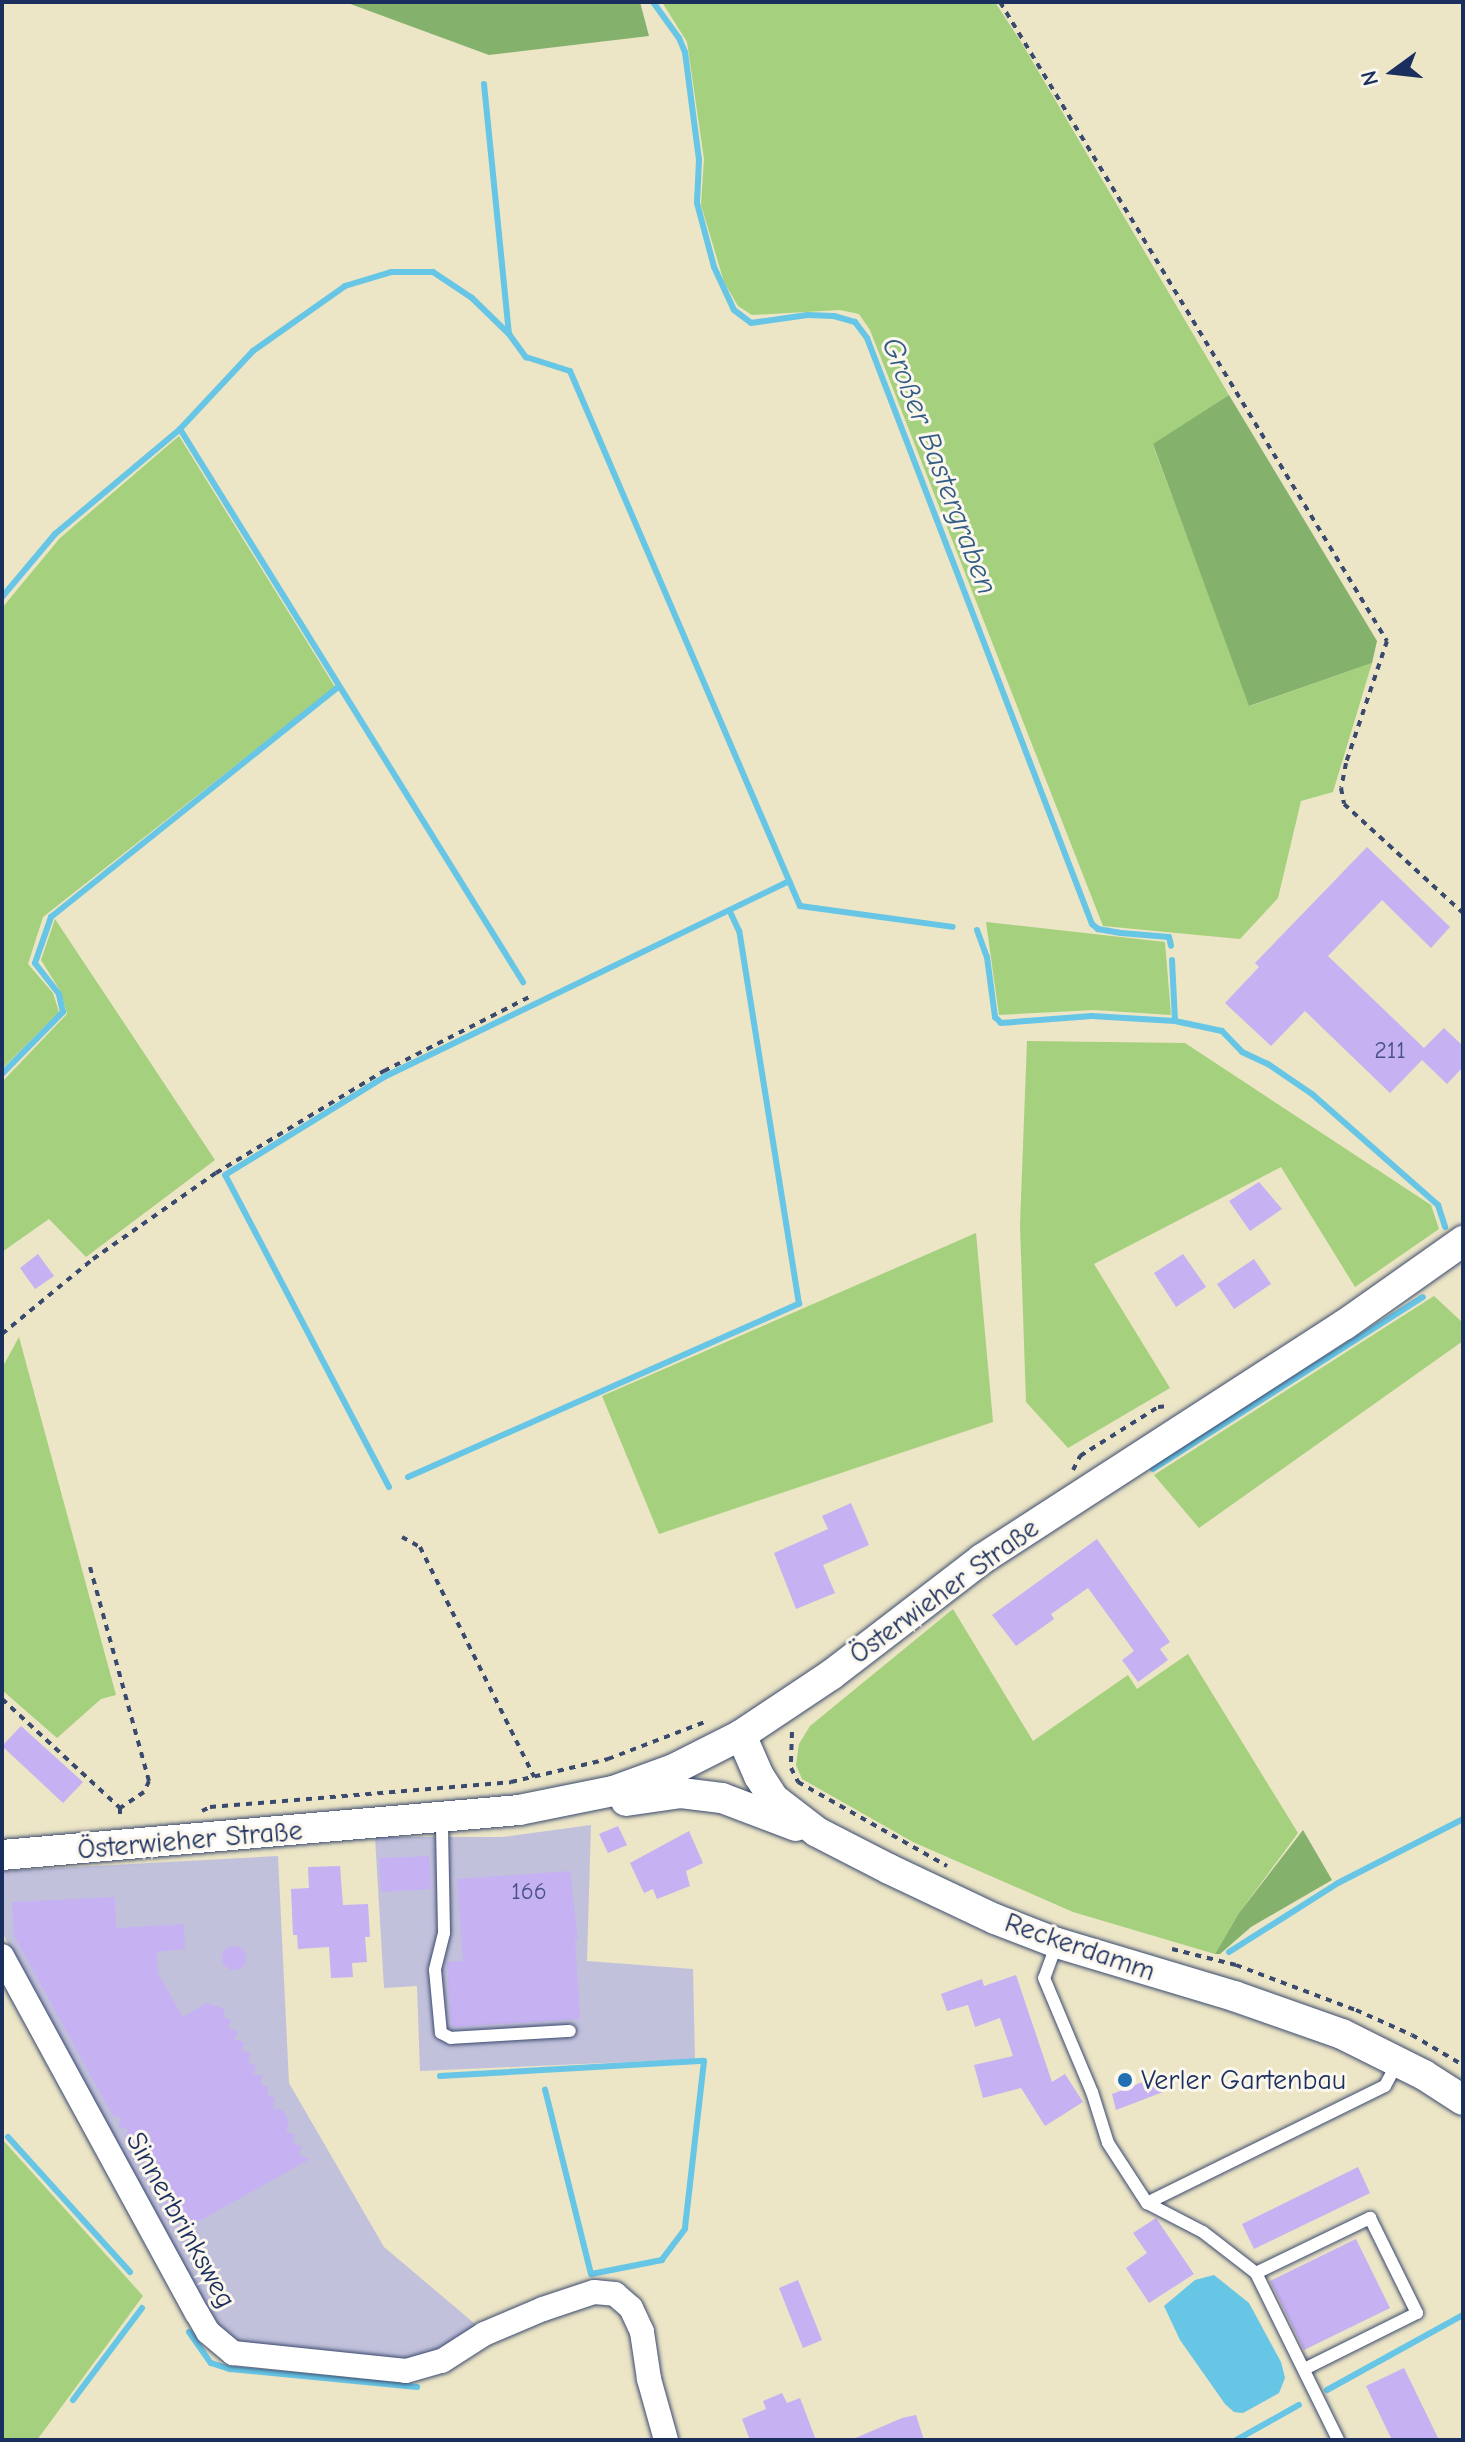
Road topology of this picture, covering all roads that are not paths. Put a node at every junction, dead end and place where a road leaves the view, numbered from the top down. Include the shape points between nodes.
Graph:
1 (1463, 1241) edge
2 (741, 1735) junction
3 (712, 1751) junction
4 (752, 1809) junction
5 (379, 1823) junction
6 (442, 1827) junction
7 (817, 1832) junction
8 (2, 1855) edge
9 (1057, 1943) junction
10 (5, 1969) edge
11 (570, 2031) dead end
12 (1398, 2062) junction
13 (1463, 2100) edge
14 (1147, 2203) junction
15 (1256, 2273) junction
16 (1304, 2369) junction
17 (666, 2440) edge
18 (1338, 2440) edge

1 - 2 street, Österwieher Straße via 1344,1325 992,1552
2 - 3 street, Österwieher Straße
2 - 7 street, Reckerdamm via 774,1799
3 - 4 street via 735,1796
3 - 5 street, Österwieher Straße via 613,1791 540,1807
4 - 6 street, Österwieher Straße via 722,1798 681,1793 543,1820
4 - 7 street, Österwieher Straße
5 - 6 street, Österwieher Straße
5 - 8 street, Österwieher Straße
6 - 11 lane via 444,1933 435,1970 441,2033 451,2038
7 - 9 street, Reckerdamm via 995,1919
9 - 12 street, Reckerdamm via 1234,1996 1342,2034
9 - 14 lane via 1044,1978 1108,2143
10 - 17 street, Sinnerbrinksweg via 208,2332 233,2353 406,2371 442,2361 484,2334 543,2309 594,2292 615,2294 631,2308 642,2332
12 - 13 street, Reckerdamm
12 - 14 lane via 1385,2086
14 - 15 lane via 1203,2232
15 - 16 lane
15 - 16 lane via 1370,2218 1377,2231 1417,2313
16 - 18 lane

